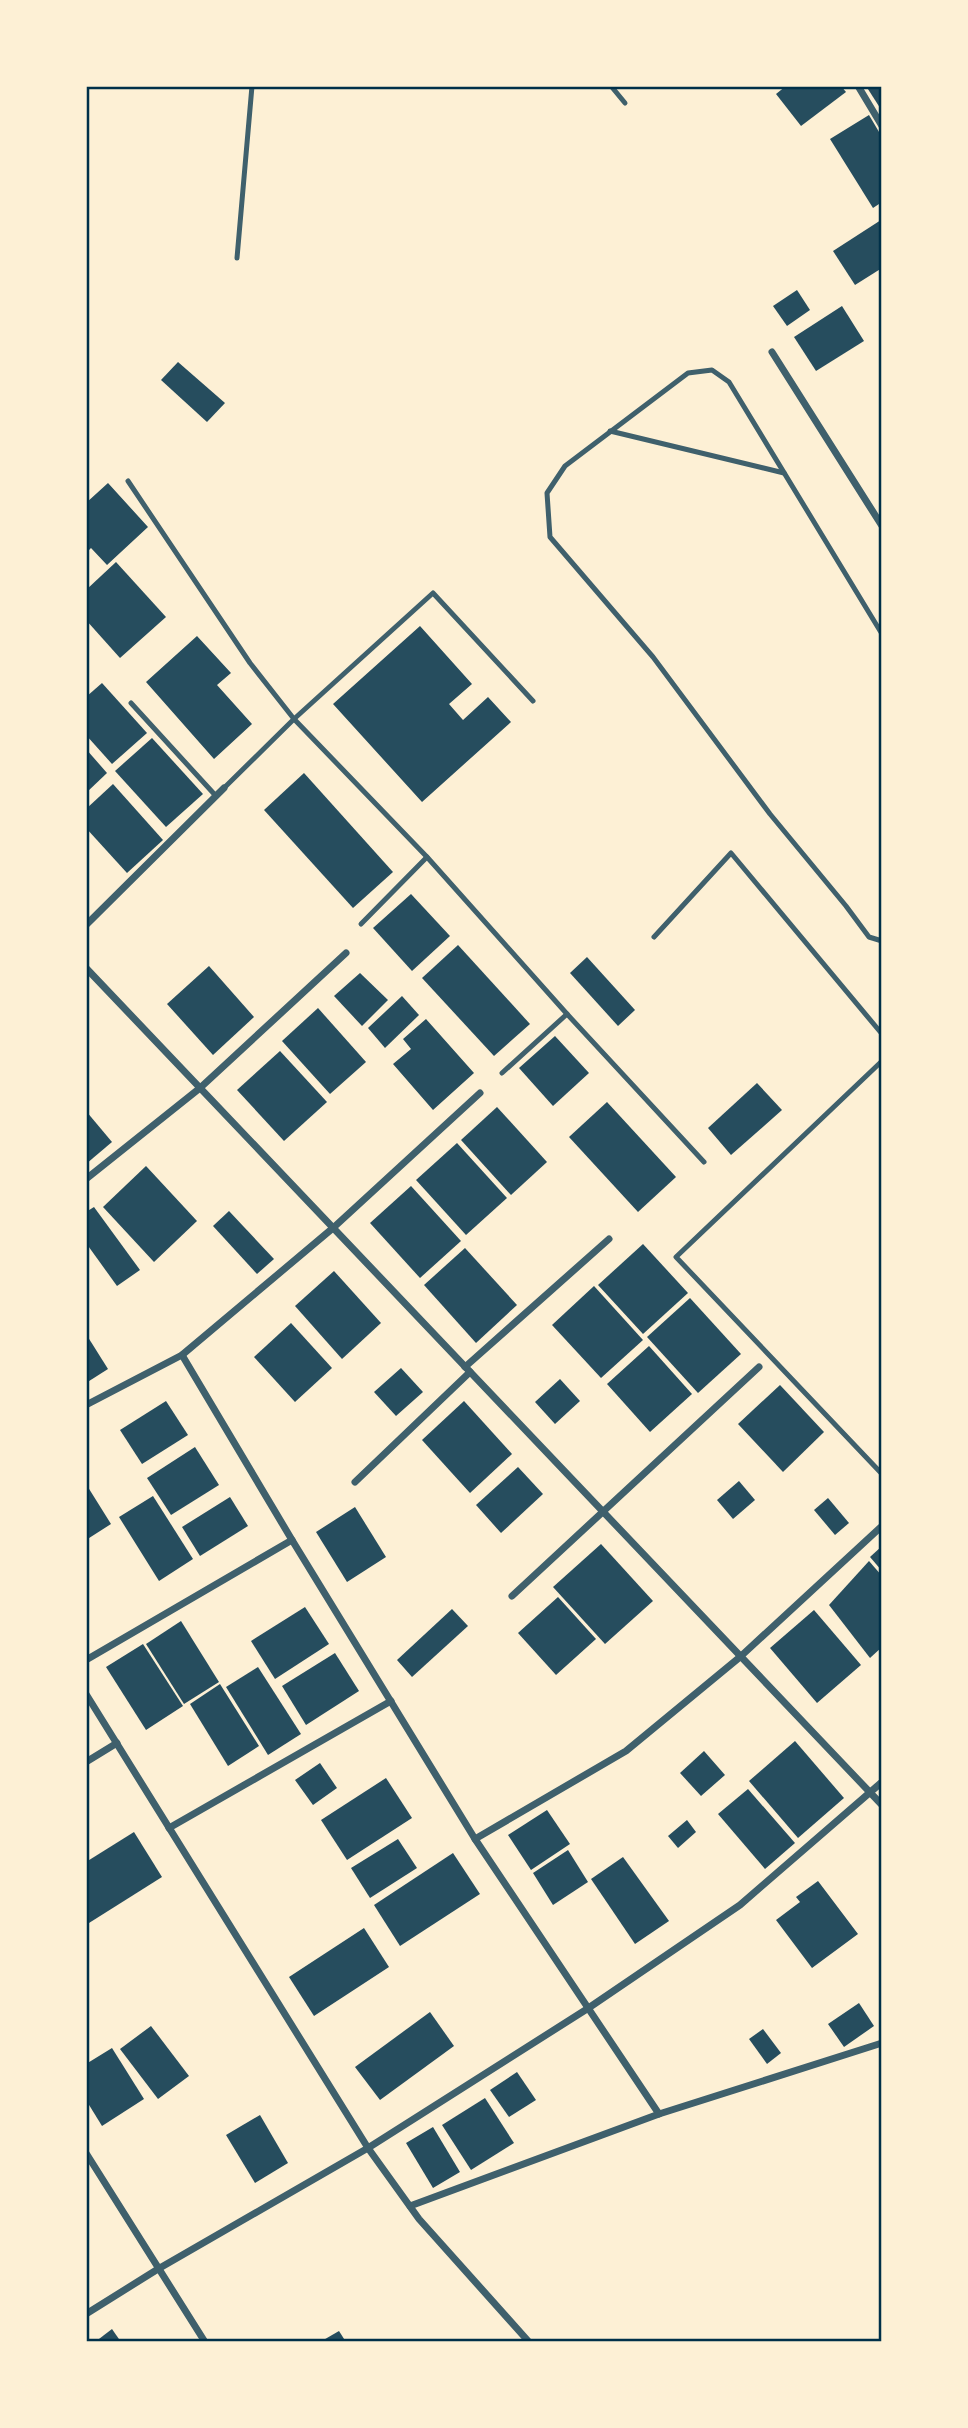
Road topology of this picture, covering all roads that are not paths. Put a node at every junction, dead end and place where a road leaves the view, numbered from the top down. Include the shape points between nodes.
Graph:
1 (252, 86) edge
2 (611, 86) edge
3 (858, 86) edge
4 (625, 103) dead end
5 (882, 125) edge
6 (237, 258) dead end
7 (772, 352) dead end
8 (610, 431) junction
9 (785, 474) junction
10 (128, 481) dead end
11 (882, 526) edge
12 (882, 634) edge
13 (533, 701) dead end
14 (131, 703) dead end
15 (294, 719) junction
16 (224, 788) joint
17 (216, 796) junction
18 (426, 857) junction
19 (361, 924) dead end
20 (86, 925) edge
21 (654, 937) dead end
22 (882, 941) edge
23 (346, 953) dead end
24 (86, 968) edge
25 (567, 1014) junction
26 (882, 1034) edge
27 (882, 1061) edge
28 (502, 1073) dead end
29 (200, 1088) junction
30 (480, 1093) dead end
31 (704, 1162) dead end
32 (86, 1180) edge
33 (333, 1228) junction
34 (609, 1239) dead end
35 (182, 1355) junction
36 (759, 1367) dead end
37 (468, 1370) junction
38 (86, 1405) edge
39 (882, 1474) edge
40 (355, 1482) dead end
41 (602, 1511) junction
42 (882, 1526) edge
43 (292, 1540) junction
44 (512, 1596) dead end
45 (740, 1657) junction
46 (86, 1660) edge
47 (86, 1694) edge
48 (391, 1701) junction
49 (117, 1743) junction
50 (86, 1762) edge
51 (882, 1782) edge
52 (871, 1793) junction
53 (882, 1805) edge
54 (169, 1828) junction
55 (475, 1839) junction
56 (587, 2009) junction
57 (882, 2043) edge
58 (659, 2114) junction
59 (368, 2148) junction
60 (86, 2153) edge
61 (410, 2207) junction
62 (158, 2269) junction
63 (86, 2314) edge
64 (205, 2342) edge
65 (529, 2342) edge

1 - 6 lane
2 - 4 lane
3 - 5 street
7 - 11 street
8 - 9 lane
8 - 9 lane via 688,373 712,370 729,382
8 - 22 lane via 565,466 547,493 550,537 653,657 769,814 869,937
9 - 12 lane
10 - 15 lane via 250,663
13 - 15 lane via 433,593
14 - 17 lane
15 - 16 lane
15 - 18 lane
16 - 17 street
17 - 20 street
18 - 19 lane
18 - 25 lane
21 - 26 lane via 731,853
23 - 29 street
24 - 29 street
25 - 28 lane
25 - 31 lane
27 - 39 lane via 676,1257
29 - 32 street
29 - 33 street
30 - 33 street
33 - 35 street
33 - 37 street
34 - 37 street
35 - 38 street
35 - 43 street
36 - 41 street
37 - 40 street
37 - 41 street
41 - 44 street
41 - 45 street
42 - 45 street
43 - 46 street
43 - 48 street
45 - 52 street
45 - 55 street via 626,1751
47 - 49 street
48 - 54 street
48 - 55 street
49 - 50 street
49 - 54 street
51 - 52 street
52 - 53 street
52 - 56 street via 740,1905
54 - 59 street
55 - 56 street
56 - 58 street
56 - 59 street
57 - 58 street
58 - 61 street
59 - 61 street
59 - 62 street
60 - 62 street
61 - 65 street
62 - 63 street
62 - 64 street

